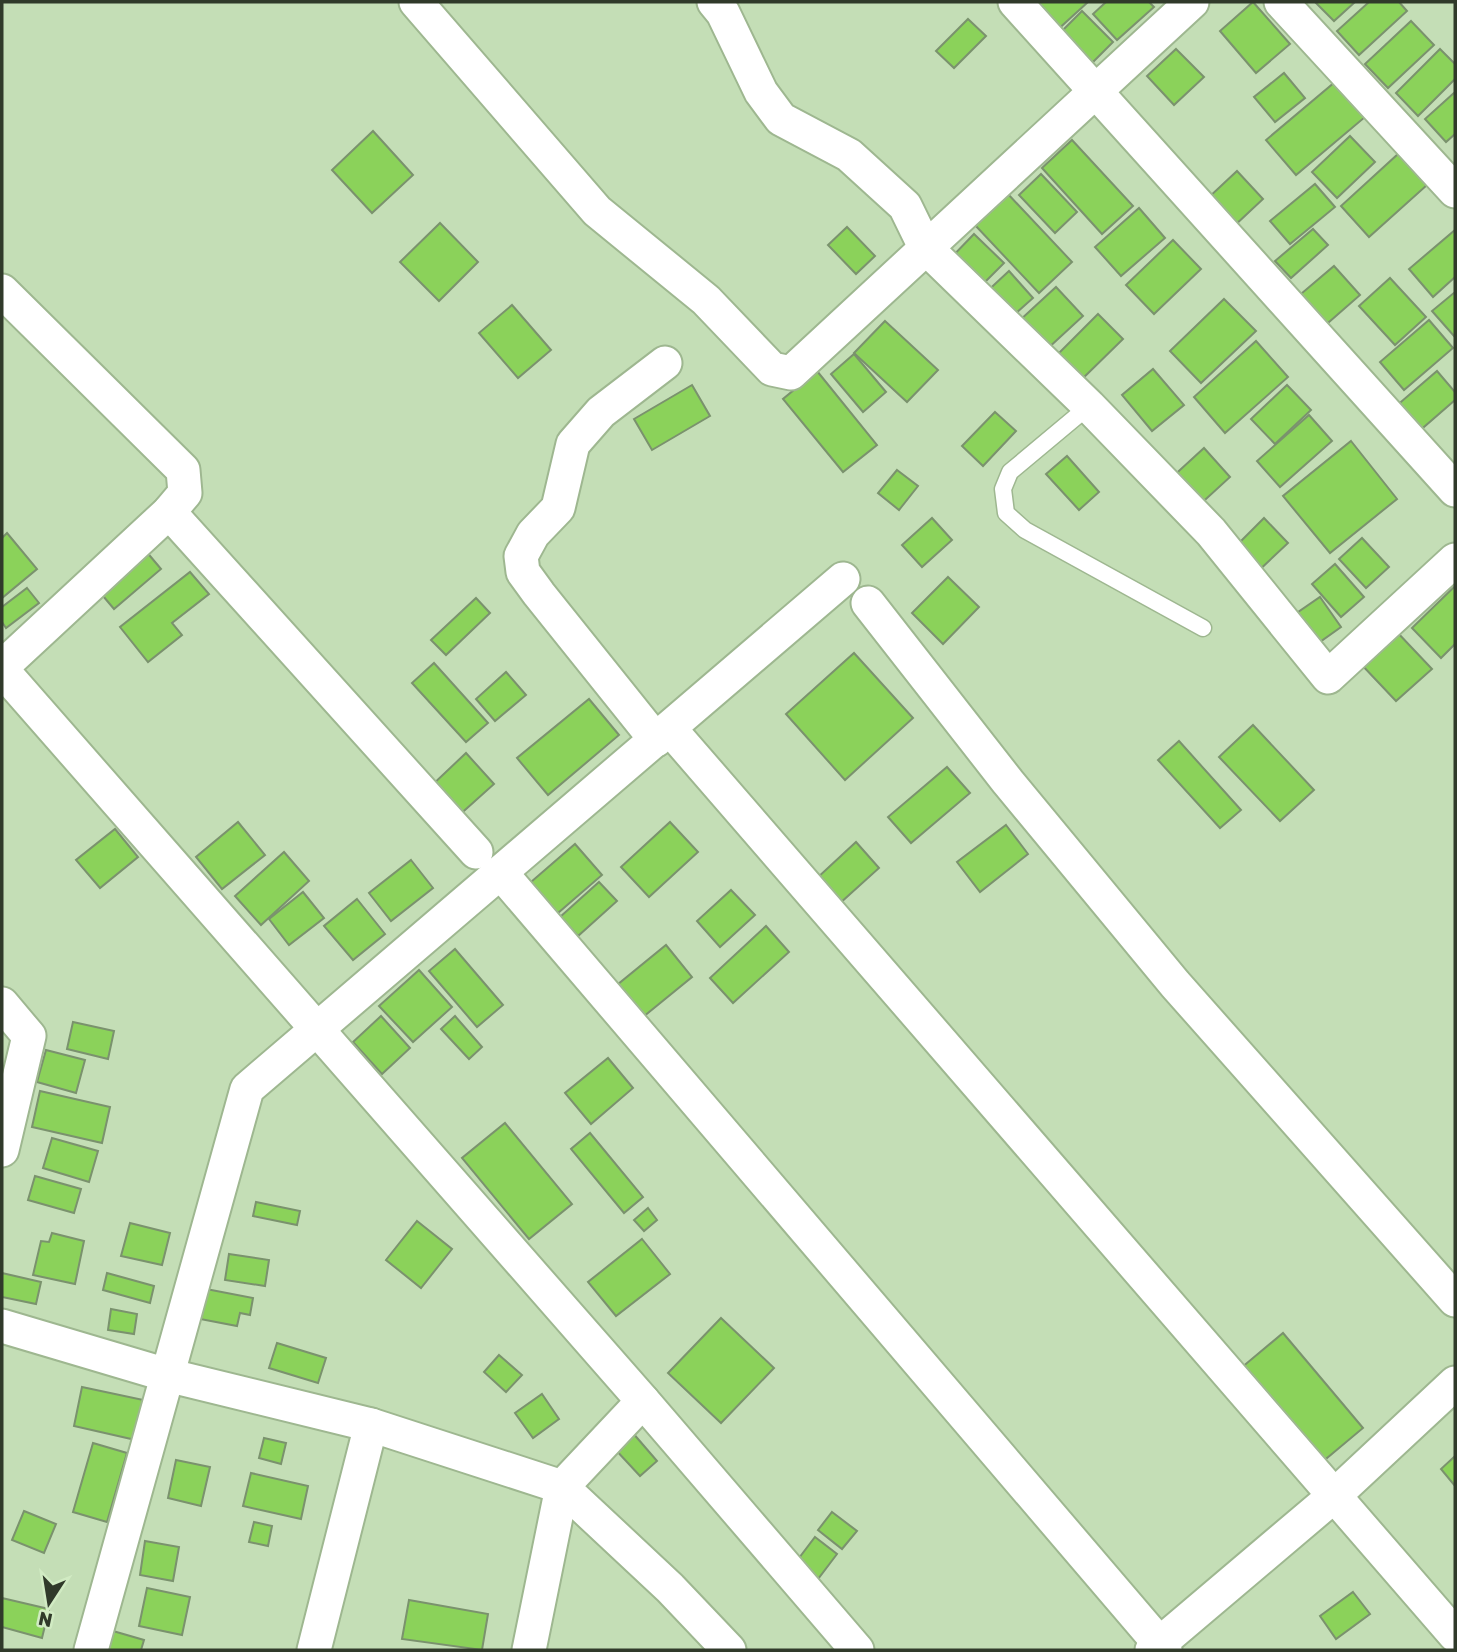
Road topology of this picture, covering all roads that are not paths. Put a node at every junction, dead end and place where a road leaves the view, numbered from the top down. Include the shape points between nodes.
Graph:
1 (416, 2) edge
2 (714, 2) edge
3 (1015, 2) edge
4 (1192, 2) edge
5 (1281, 2) edge
6 (1094, 90) junction
7 (1455, 191) edge
8 (925, 247) junction
9 (2, 291) edge
10 (665, 363) dead end
11 (1089, 406) junction
12 (1455, 490) edge
13 (169, 512) junction
14 (1455, 561) edge
15 (843, 579) dead end
16 (868, 603) dead end
17 (1203, 628) dead end
18 (2, 669) edge
19 (663, 735) junction
20 (489, 862) junction
21 (2, 1004) edge
22 (317, 1032) junction
23 (2, 1150) edge
24 (1455, 1300) edge
25 (2, 1326) edge
26 (167, 1375) junction
27 (1455, 1383) edge
28 (643, 1401) junction
29 (371, 1425) junction
30 (562, 1487) junction
31 (1335, 1495) junction
32 (1455, 1635) edge
33 (1159, 1648) edge
34 (91, 1650) edge
35 (314, 1650) edge
36 (530, 1650) edge
37 (729, 1650) edge
38 (856, 1650) edge

1 - 8 street via 597,211 706,300 772,369 791,373 802,366
2 - 8 street via 761,92 781,118 864,168 905,205
3 - 6 street
4 - 6 street
5 - 7 street
6 - 8 street
6 - 12 street
8 - 11 street
9 - 13 street via 183,470 185,493
10 - 19 street via 601,412 573,443 558,508 533,534 521,556 523,572 539,594
11 - 14 street via 1211,532 1328,677
11 - 17 lane via 1010,472 1003,489 1006,513 1025,530
13 - 18 street
13 - 20 street
15 - 19 street
16 - 24 street via 1175,984
18 - 22 street
19 - 20 street
19 - 31 street
20 - 22 street
20 - 33 street
21 - 23 street via 29,1036
22 - 26 street via 247,1089
22 - 28 street
25 - 26 street
26 - 29 street
26 - 34 street
27 - 31 street
28 - 30 street
28 - 38 street
29 - 30 street
29 - 35 street
30 - 36 street
30 - 37 street
31 - 32 street
31 - 33 street

